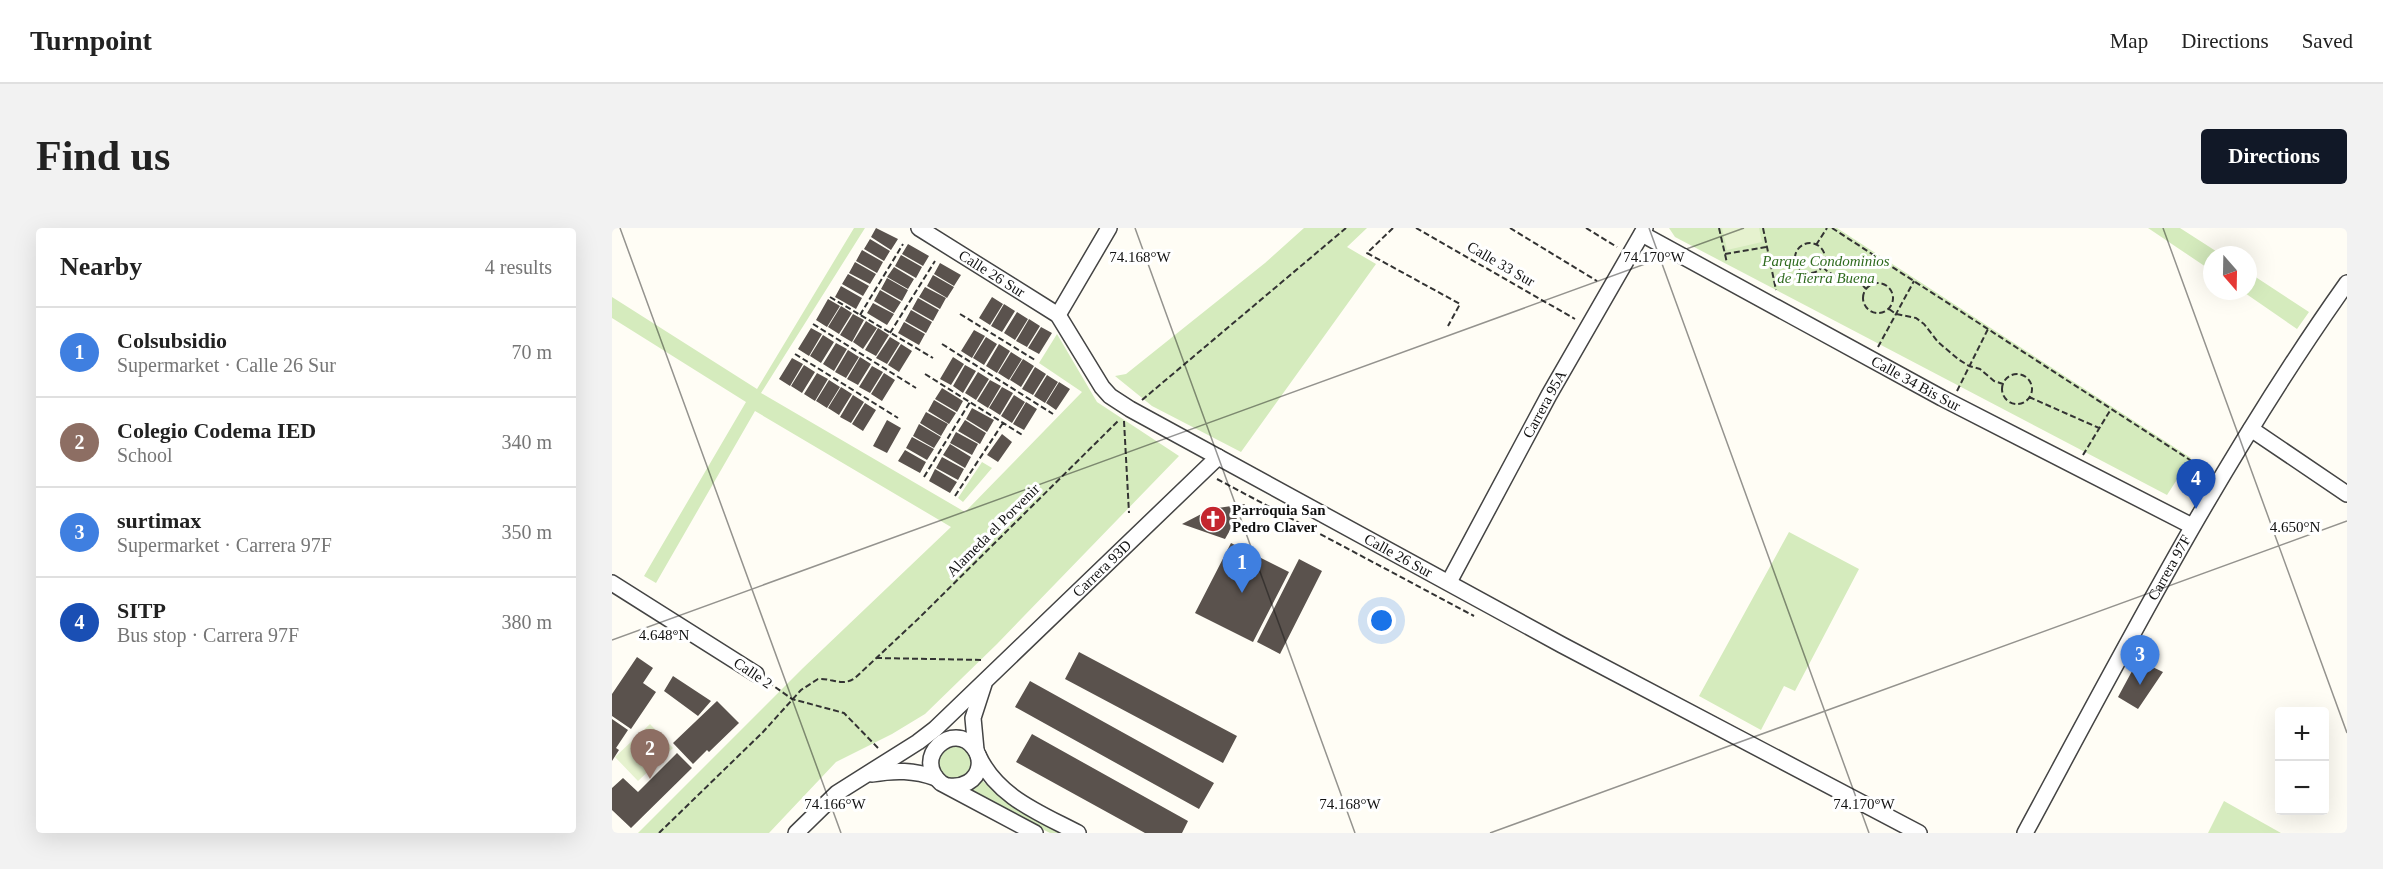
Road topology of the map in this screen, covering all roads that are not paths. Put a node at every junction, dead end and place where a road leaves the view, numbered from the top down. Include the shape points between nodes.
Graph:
1 (919, 228) edge
2 (1107, 229) edge
3 (1643, 231) edge
4 (2347, 283) edge
5 (1058, 315) junction
6 (2251, 429) junction
7 (1218, 457) junction
8 (2347, 494) edge
9 (2192, 526) junction
10 (1449, 582) junction
11 (612, 583) edge
12 (756, 674) road end
13 (986, 678) junction
14 (944, 720) junction
15 (935, 739) junction
16 (951, 739) junction
17 (918, 742) junction
18 (977, 753) junction
19 (931, 758) junction
20 (863, 776) junction
21 (942, 782) junction
22 (796, 833) edge
23 (1035, 833) edge
24 (1078, 833) edge
25 (1919, 833) edge
26 (2025, 833) edge

1 - 5 street, Calle 26 Sur via 982,275
2 - 5 street
3 - 9 street, Calle 34 Bis Sur via 1942,398
3 - 10 street, Carrera 95A via 1549,380
4 - 6 street, Carrera 97F
5 - 7 street, Calle 26 Sur via 1102,387 1127,412
6 - 8 street
6 - 9 street, Carrera 97F
7 - 10 street, Calle 26 Sur
7 - 13 street, Carrera 93D
9 - 26 street, Carrera 97F
10 - 25 street, Calle 26 Sur
11 - 12 street, Calle 2
13 - 14 street, Carrera 93D
13 - 18 street, Carrera 93D via 973,718
14 - 15 street, Carrera 93D
14 - 17 street, Carrera 93D
15 - 16 street, Carrera 93D
15 - 17 street, Carrera 93D
15 - 19 street, Carrera 93D
16 - 18 street via 965,741
16 - 19 street via 938,745
17 - 20 street, Carrera 93D
18 - 21 street via 979,768 972,780 961,786
18 - 24 street via 985,770 1005,792
19 - 21 street via 932,772
20 - 21 street, Carrera 93D via 900,771 921,773
20 - 22 street, Carrera 93D via 837,793
21 - 23 street

